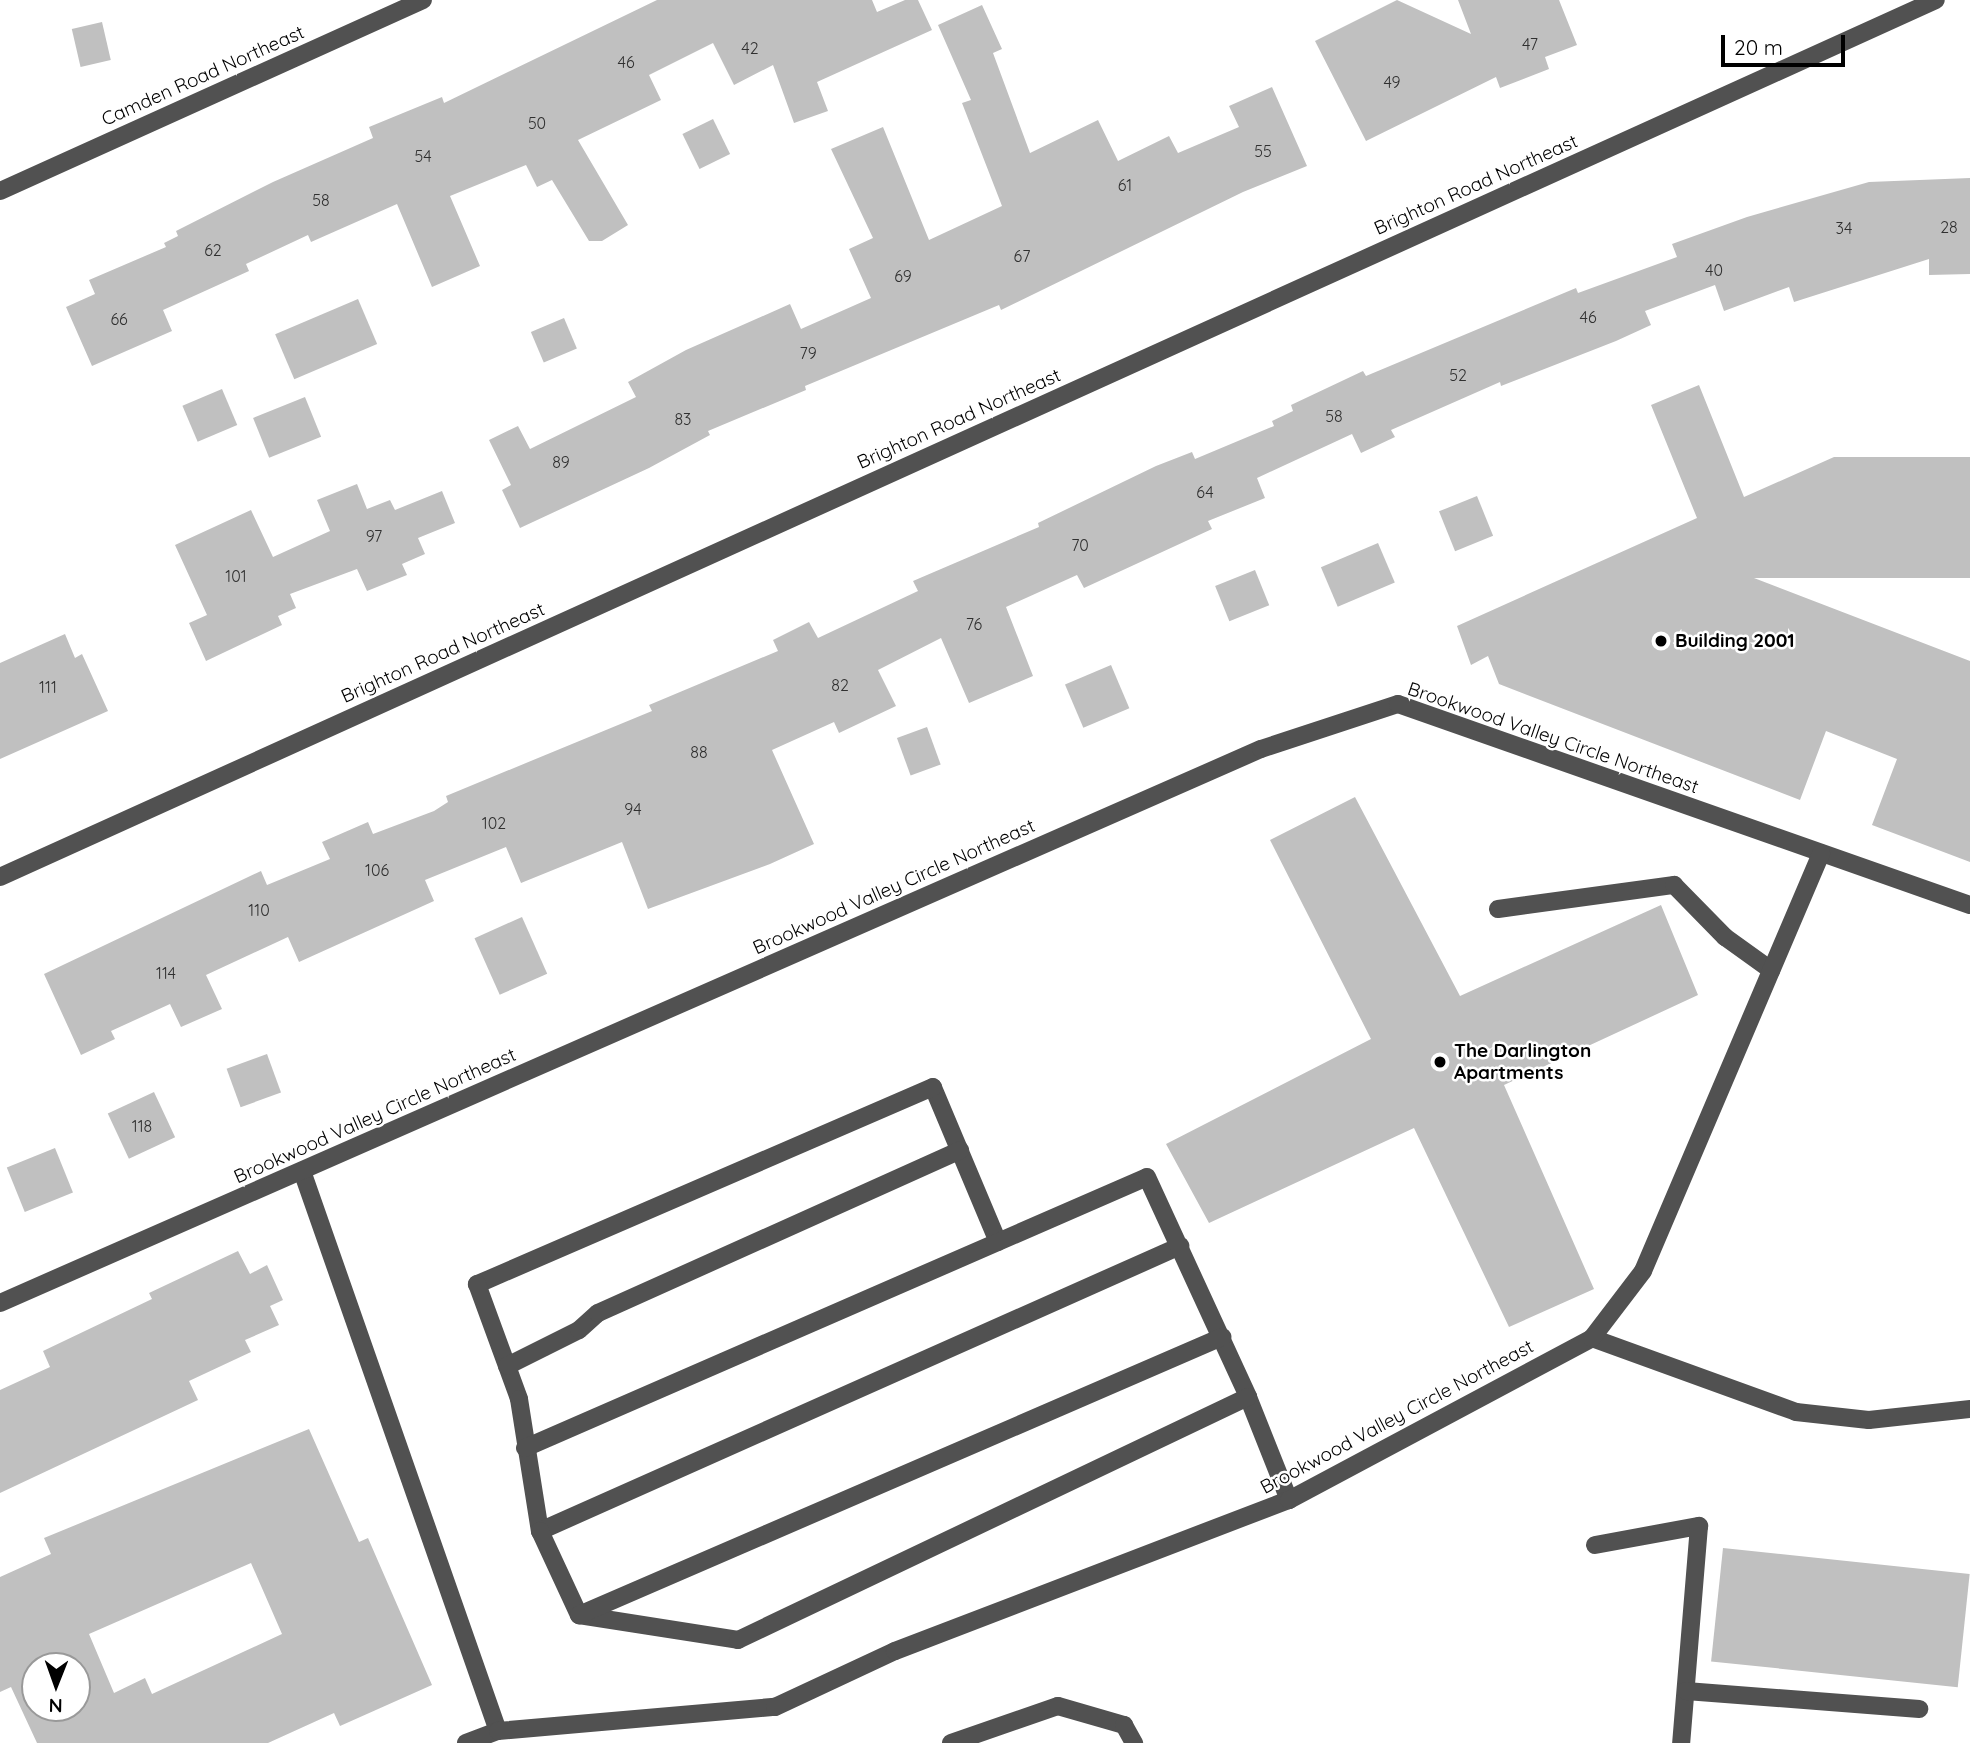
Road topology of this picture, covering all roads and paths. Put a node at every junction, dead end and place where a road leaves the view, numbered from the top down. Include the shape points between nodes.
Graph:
1 (423, 0) edge
2 (1936, 0) edge
3 (0, 191) edge
4 (1821, 853) junction
5 (0, 877) edge
6 (1970, 905) edge
7 (1498, 909) dead end
8 (1772, 970) junction
9 (960, 1150) junction
10 (302, 1171) junction
11 (998, 1242) junction
12 (1180, 1246) junction
13 (0, 1303) edge
14 (1222, 1338) junction
15 (1592, 1338) junction
16 (507, 1366) junction
17 (1248, 1397) junction
18 (1970, 1409) edge
19 (525, 1448) junction
20 (1289, 1500) junction
21 (540, 1531) junction
22 (1595, 1545) dead end
23 (579, 1615) junction
24 (1686, 1691) junction
25 (1919, 1709) dead end
26 (498, 1731) junction
27 (466, 1743) edge
28 (951, 1743) edge
29 (1135, 1743) edge
30 (1681, 1743) edge

1 - 3 street, Camden Road Northeast
2 - 5 street, Brighton Road Northeast
4 - 6 street, Brookwood Valley Circle Northeast
4 - 8 street, Brookwood Valley Circle Northeast
4 - 10 street, Brookwood Valley Circle Northeast via 1398,704 1261,749
7 - 8 street via 1674,886 1725,937
8 - 15 street, Brookwood Valley Circle Northeast via 1643,1272
9 - 11 street
9 - 16 street via 598,1313 579,1330
9 - 16 street via 933,1087 477,1284
10 - 13 street, Brookwood Valley Circle Northeast
10 - 26 street
11 - 12 street via 1147,1177
11 - 19 street
12 - 14 street
12 - 21 street
14 - 17 street
14 - 23 street
15 - 18 street via 1796,1412 1869,1420
15 - 20 street, Brookwood Valley Circle Northeast
16 - 19 street via 519,1398
17 - 20 street
17 - 23 street via 738,1640
19 - 21 street
20 - 26 street, Brookwood Valley Circle Northeast via 895,1651 775,1707
21 - 23 street
22 - 24 street via 1699,1526
24 - 25 street
24 - 30 street
26 - 27 street, Brookwood Valley Circle Northeast
28 - 29 street via 1058,1706 1124,1725

